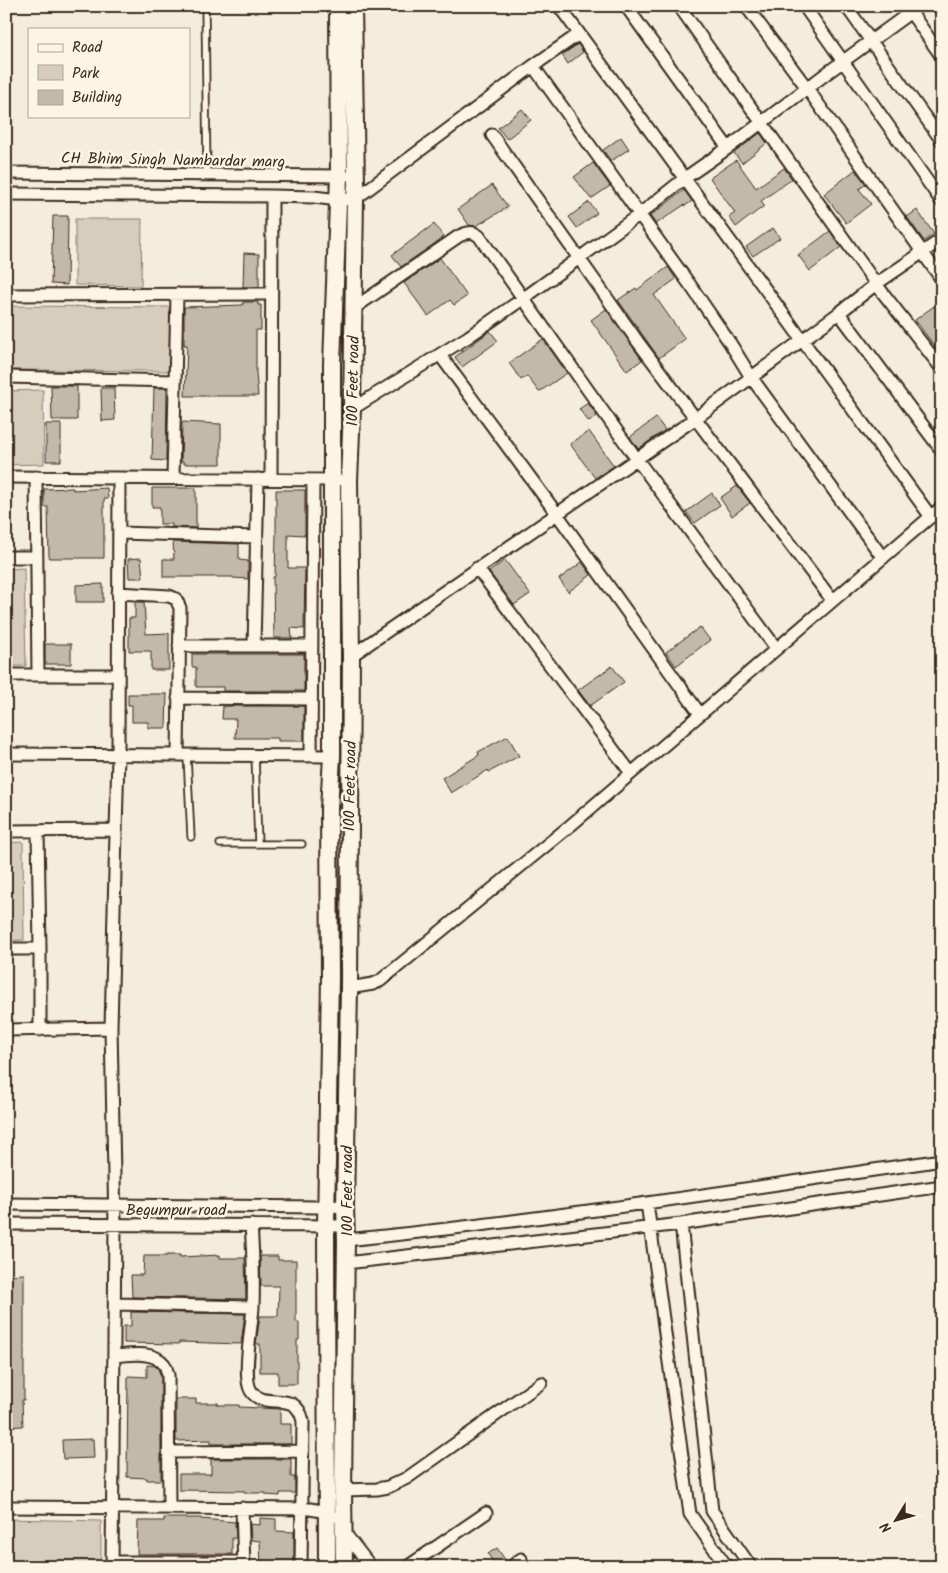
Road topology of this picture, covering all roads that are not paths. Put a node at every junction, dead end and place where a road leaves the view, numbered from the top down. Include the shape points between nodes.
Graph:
1 (205, 6) edge
2 (338, 6) edge
3 (353, 6) edge
4 (559, 6) edge
5 (626, 6) edge
6 (679, 6) edge
7 (746, 6) edge
8 (804, 6) edge
9 (846, 6) edge
10 (912, 8) edge
11 (579, 34) junction
12 (870, 42) junction
13 (942, 57) edge
14 (843, 62) junction
15 (532, 66) junction
16 (807, 88) junction
17 (762, 121) junction
18 (492, 135) dead end
19 (942, 141) edge
20 (728, 148) junction
21 (6, 174) edge
22 (207, 175) junction
23 (339, 176) junction
24 (356, 176) junction
25 (685, 178) junction
26 (6, 194) edge
27 (272, 196) junction
28 (355, 199) junction
29 (338, 200) junction
30 (942, 202) edge
31 (640, 214) junction
32 (942, 238) edge
33 (922, 252) junction
34 (580, 259) junction
35 (942, 280) edge
36 (876, 284) junction
37 (177, 294) junction
38 (271, 294) junction
39 (6, 295) edge
40 (524, 298) junction
41 (354, 308) junction
42 (839, 312) junction
43 (801, 340) junction
44 (440, 355) junction
45 (942, 369) edge
46 (6, 377) edge
47 (751, 377) junction
48 (174, 381) junction
49 (352, 409) junction
50 (696, 418) junction
51 (942, 451) edge
52 (636, 458) junction
53 (6, 477) edge
54 (36, 477) junction
55 (119, 478) junction
56 (173, 478) junction
57 (258, 479) junction
58 (271, 479) junction
59 (313, 480) junction
60 (333, 480) junction
61 (349, 480) junction
62 (942, 507) edge
63 (556, 514) junction
64 (931, 517) junction
65 (119, 533) junction
66 (258, 537) junction
67 (6, 557) edge
68 (37, 557) junction
69 (883, 558) junction
70 (477, 568) junction
71 (118, 593) junction
72 (832, 600) junction
73 (179, 646) junction
74 (254, 646) junction
75 (312, 646) junction
76 (776, 648) junction
77 (350, 656) junction
78 (6, 675) edge
79 (38, 675) junction
80 (118, 675) junction
81 (178, 698) junction
82 (311, 699) junction
83 (700, 714) junction
84 (6, 754) edge
85 (118, 754) junction
86 (182, 755) junction
87 (255, 755) junction
88 (311, 756) junction
89 (332, 756) junction
90 (631, 773) junction
91 (116, 830) junction
92 (6, 831) edge
93 (38, 831) junction
94 (191, 837) dead end
95 (220, 844) dead end
96 (258, 844) junction
97 (302, 844) dead end
98 (6, 949) edge
99 (40, 949) junction
100 (349, 988) junction
101 (111, 1028) junction
102 (6, 1030) edge
103 (40, 1030) junction
104 (942, 1160) edge
105 (942, 1186) edge
106 (647, 1203) junction
107 (6, 1204) edge
108 (115, 1206) junction
109 (345, 1206) junction
110 (328, 1207) junction
111 (6, 1224) edge
112 (681, 1224) junction
113 (116, 1225) junction
114 (251, 1225) junction
115 (326, 1226) junction
116 (651, 1228) junction
117 (346, 1233) junction
118 (346, 1263) junction
119 (115, 1304) junction
120 (253, 1307) junction
121 (114, 1356) junction
122 (541, 1383) dead end
123 (169, 1452) junction
124 (302, 1452) junction
125 (343, 1490) junction
126 (6, 1507) edge
127 (112, 1508) junction
128 (169, 1508) junction
129 (242, 1508) junction
130 (302, 1509) junction
131 (328, 1512) junction
132 (486, 1513) dead end
133 (344, 1532) junction
134 (521, 1559) dead end
135 (112, 1564) edge
136 (244, 1564) edge
137 (301, 1567) edge
138 (327, 1567) edge
139 (344, 1567) edge
140 (371, 1567) edge
141 (407, 1567) edge
142 (511, 1567) edge
143 (727, 1567) edge
144 (751, 1567) edge

1 - 22 lane
2 - 23 street, 100 Feet road
3 - 24 street, 100 Feet road
4 - 11 street
5 - 20 street
6 - 17 street
7 - 16 street
8 - 14 street
9 - 12 street
10 - 12 street
10 - 13 street
11 - 15 street
11 - 25 street
12 - 14 street
12 - 19 street
14 - 16 street
14 - 30 street
15 - 28 street
15 - 31 street
16 - 17 street
16 - 33 street
17 - 20 street
17 - 36 street
18 - 34 street
20 - 25 street
21 - 22 street, CH Bhim Singh Nambardar marg
22 - 23 street, CH Bhim Singh Nambardar marg
23 - 24 street, CH Bhim Singh Nambardar marg
23 - 29 street, 100 Feet road
24 - 28 street, 100 Feet road
25 - 31 street
25 - 43 street
26 - 27 street
27 - 29 street
27 - 38 street
28 - 29 street
28 - 41 street, 100 Feet road
29 - 60 street, 100 Feet road via 332,364
31 - 34 street
31 - 47 street
32 - 33 street
33 - 35 street
33 - 36 street
34 - 40 street
34 - 50 street
36 - 42 street
36 - 45 street
37 - 38 street
37 - 39 street
37 - 48 street
38 - 58 street
40 - 41 street via 479,236 468,232
40 - 44 street
40 - 52 street
41 - 49 street, 100 Feet road
42 - 43 street
42 - 51 street
43 - 47 street
43 - 64 street
44 - 49 street
44 - 63 street
46 - 48 street
47 - 50 street
47 - 69 street
48 - 56 street
49 - 61 street, 100 Feet road
50 - 52 street
50 - 72 street
52 - 63 street
52 - 76 street
53 - 54 street
54 - 55 street
54 - 68 street
55 - 56 street
55 - 65 street
56 - 57 street
57 - 58 street
57 - 66 street
58 - 59 street
59 - 60 street
59 - 75 street
60 - 61 street
60 - 89 street, 100 Feet road
61 - 77 street, 100 Feet road
62 - 64 street
63 - 70 street
63 - 83 street
64 - 69 street
65 - 66 street
65 - 71 street
66 - 74 street
67 - 68 street
68 - 79 street
69 - 72 street
70 - 77 street
70 - 90 street
71 - 73 street via 161,594 176,599 180,608
71 - 80 street
72 - 76 street
73 - 74 street
73 - 81 street
74 - 75 street
75 - 82 street
76 - 83 street
77 - 100 street, 100 Feet road
78 - 79 street
79 - 80 street
80 - 85 street
81 - 82 street
81 - 86 street
82 - 88 street
83 - 90 street
84 - 85 street
85 - 86 street
85 - 91 street
86 - 87 street
86 - 94 lane
87 - 88 street
87 - 96 lane
88 - 89 street
89 - 110 street, 100 Feet road
90 - 100 street via 380,981
91 - 93 street
91 - 101 street
92 - 93 street
93 - 99 street
95 - 96 lane
96 - 97 lane
98 - 99 street
99 - 103 street
100 - 109 street, 100 Feet road
101 - 103 street
101 - 108 street
102 - 103 street
104 - 106 street, Begumpur road
105 - 112 street
106 - 116 street
106 - 117 street, Begumpur road via 425,1232
107 - 108 street, Begumpur road
108 - 110 street, Begumpur road
108 - 113 street
109 - 110 street, Begumpur road
109 - 117 street, 100 Feet road
110 - 115 street, 100 Feet road
111 - 113 street, Begumpur road
112 - 116 street
112 - 144 street via 712,1511
113 - 114 street, Begumpur road
113 - 119 street
114 - 115 street, Begumpur road
114 - 120 street
115 - 117 street, Begumpur road
115 - 131 street, 100 Feet road
116 - 118 street
116 - 143 street via 690,1514
117 - 118 street, 100 Feet road
118 - 125 street, 100 Feet road
119 - 120 street
119 - 121 street
120 - 124 street via 248,1370 251,1391 266,1400 295,1405 301,1411
121 - 123 street via 147,1355 164,1364 168,1375
121 - 127 street
122 - 125 street via 407,1478 378,1489
123 - 124 street
123 - 128 street
124 - 130 street
125 - 133 street, 100 Feet road
126 - 127 street
127 - 128 street
127 - 135 street
128 - 129 street
129 - 130 street
129 - 136 street
130 - 131 street
130 - 137 street
131 - 133 street
131 - 138 street, 100 Feet road
132 - 141 street
133 - 139 street, 100 Feet road
133 - 140 street
134 - 142 street
135 - 136 street

